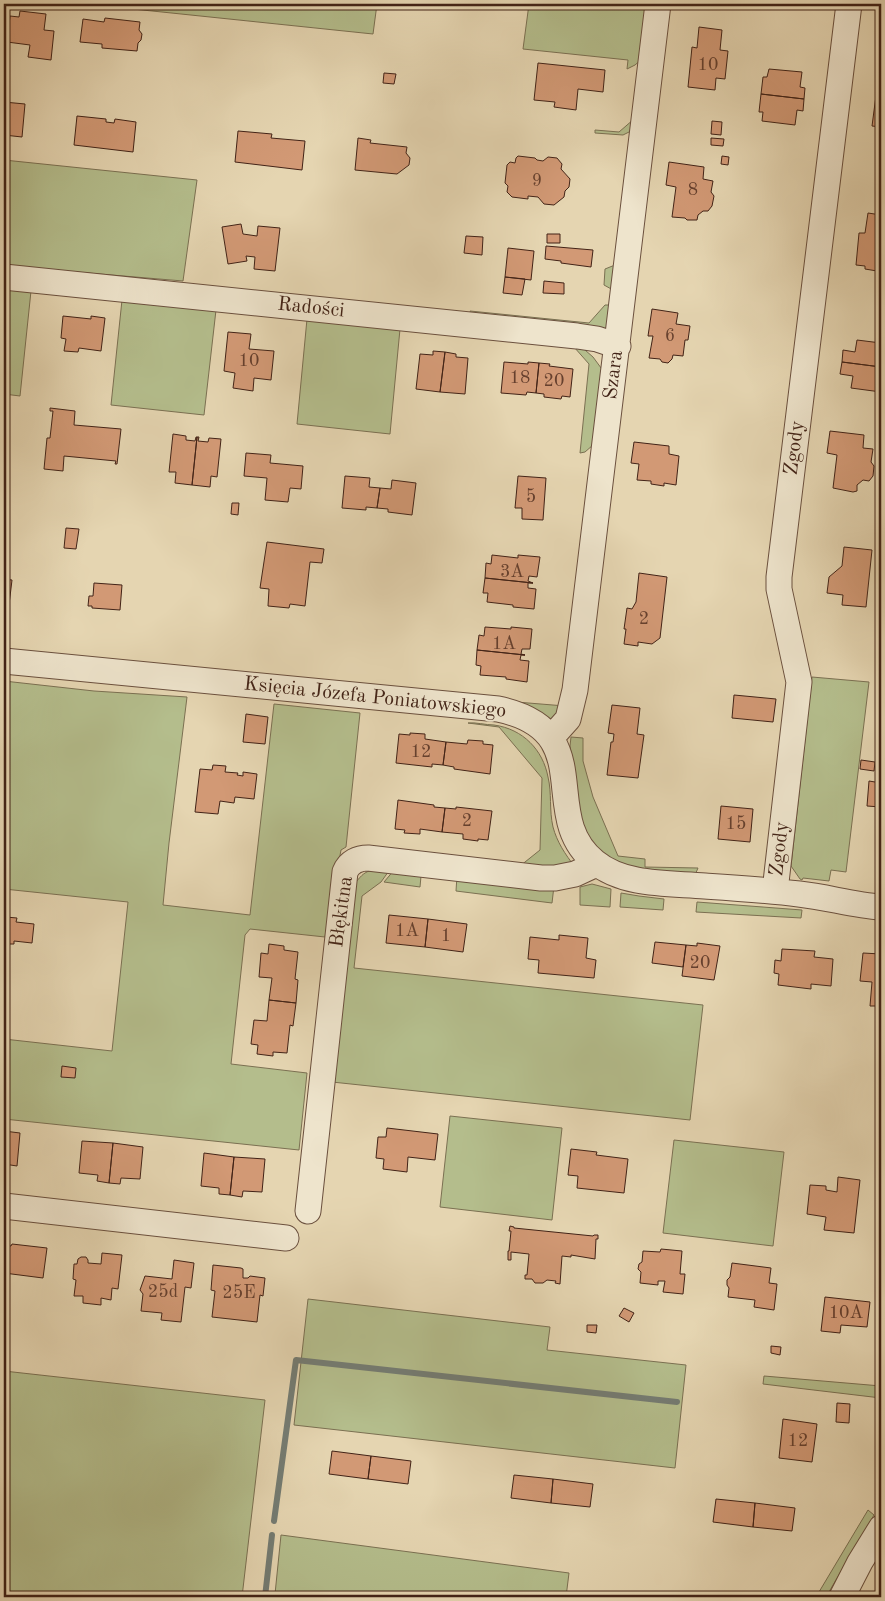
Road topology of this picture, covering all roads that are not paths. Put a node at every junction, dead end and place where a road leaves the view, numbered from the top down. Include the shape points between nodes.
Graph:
1 (658, 4) edge
2 (849, 4) edge
3 (4, 276) edge
4 (618, 346) junction
5 (4, 661) edge
6 (551, 738) junction
7 (596, 863) junction
8 (775, 891) junction
9 (881, 907) edge
10 (4, 1206) edge
11 (308, 1211) dead end
12 (286, 1238) dead end
13 (881, 1528) edge
14 (842, 1597) edge

1 - 4 street, Szara
2 - 8 street, Zgody via 778,577 799,682
3 - 4 street, Radości via 577,336
4 - 6 street, Szara via 575,690 568,719
5 - 6 street, Księcia Józefa Poniatowskiego via 498,709 523,716
6 - 7 street, Księcia Józefa Poniatowskiego via 563,766 570,826 580,846
7 - 8 street, Księcia Józefa Poniatowskiego via 622,876 648,882
7 - 11 street, Błękitna via 575,874 548,878 368,858 348,865
8 - 9 street, Księcia Józefa Poniatowskiego
10 - 12 street
13 - 14 street

